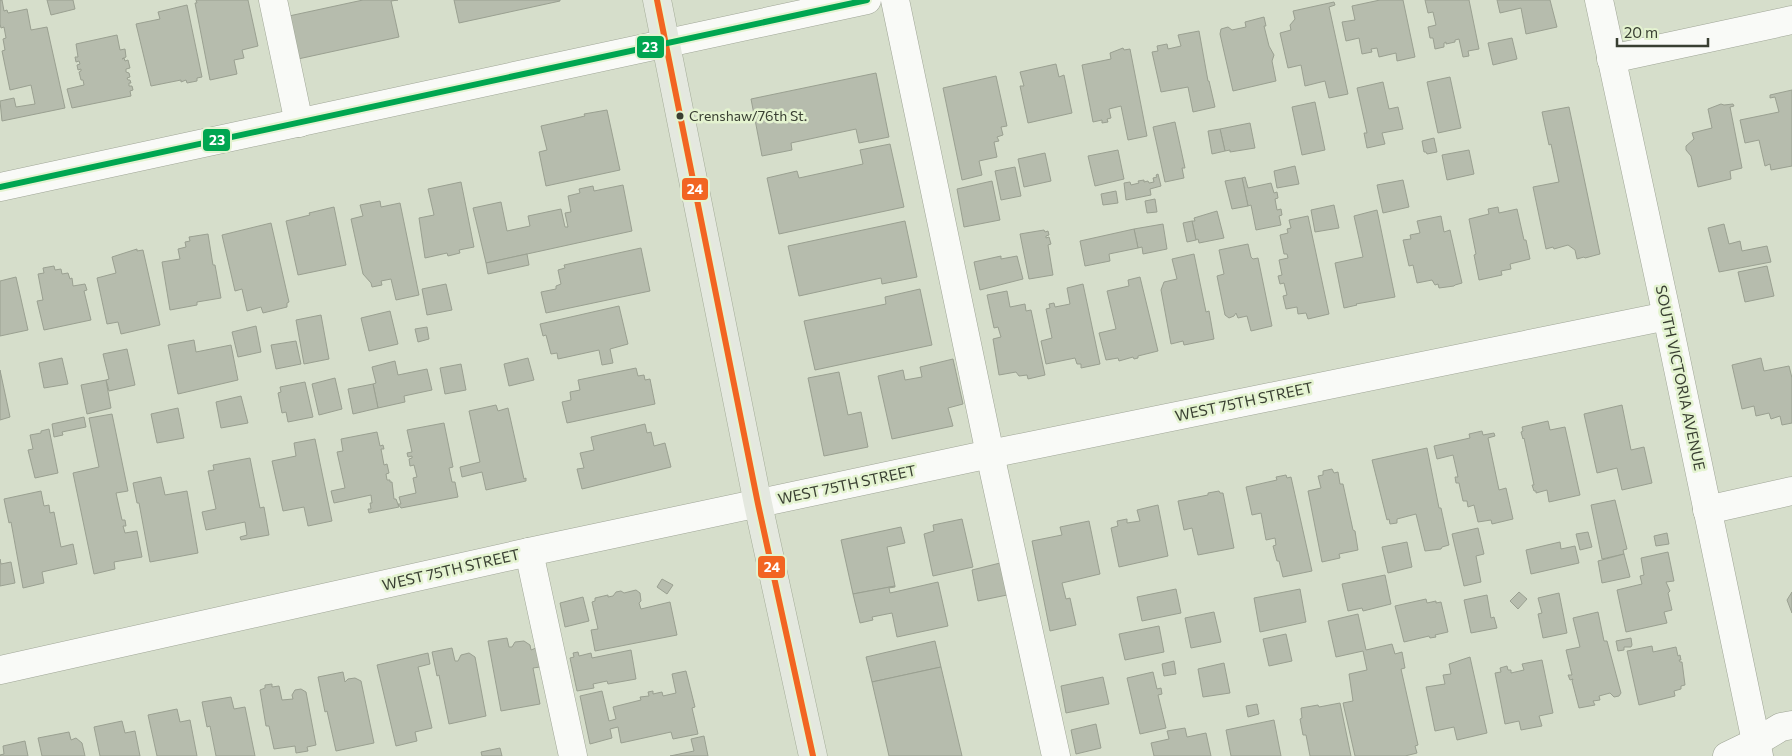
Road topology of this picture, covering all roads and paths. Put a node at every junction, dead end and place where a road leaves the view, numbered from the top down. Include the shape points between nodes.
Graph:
1 (273, 0) edge
2 (657, 0) edge
3 (866, 0) edge
4 (895, 0) edge
5 (1599, 0) edge
6 (1792, 20) edge
7 (666, 44) junction
8 (1611, 58) junction
9 (299, 122) junction
10 (0, 187) edge
11 (1667, 316) junction
12 (990, 454) junction
13 (1792, 491) edge
14 (758, 504) junction
15 (1707, 510) junction
16 (529, 552) junction
17 (0, 670) edge
18 (1792, 725) edge
19 (1757, 749) edge
20 (573, 756) edge
21 (813, 756) edge
22 (1056, 756) edge
23 (1727, 756) edge

1 - 9 street
2 - 7 main road
3 - 7 street
4 - 12 street
5 - 8 street, SOUTH VICTORIA AVENUE
6 - 8 street
7 - 9 street
7 - 14 main road
8 - 11 street, SOUTH VICTORIA AVENUE
9 - 10 street
11 - 12 street, WEST 75TH STREET
11 - 15 street, SOUTH VICTORIA AVENUE
12 - 14 street, WEST 75TH STREET
12 - 22 street
13 - 15 street
14 - 16 street, WEST 75TH STREET
14 - 21 main road
15 - 19 street, SOUTH VICTORIA AVENUE
16 - 17 street, WEST 75TH STREET
16 - 20 street
18 - 19 street via 1781,727
19 - 23 street

